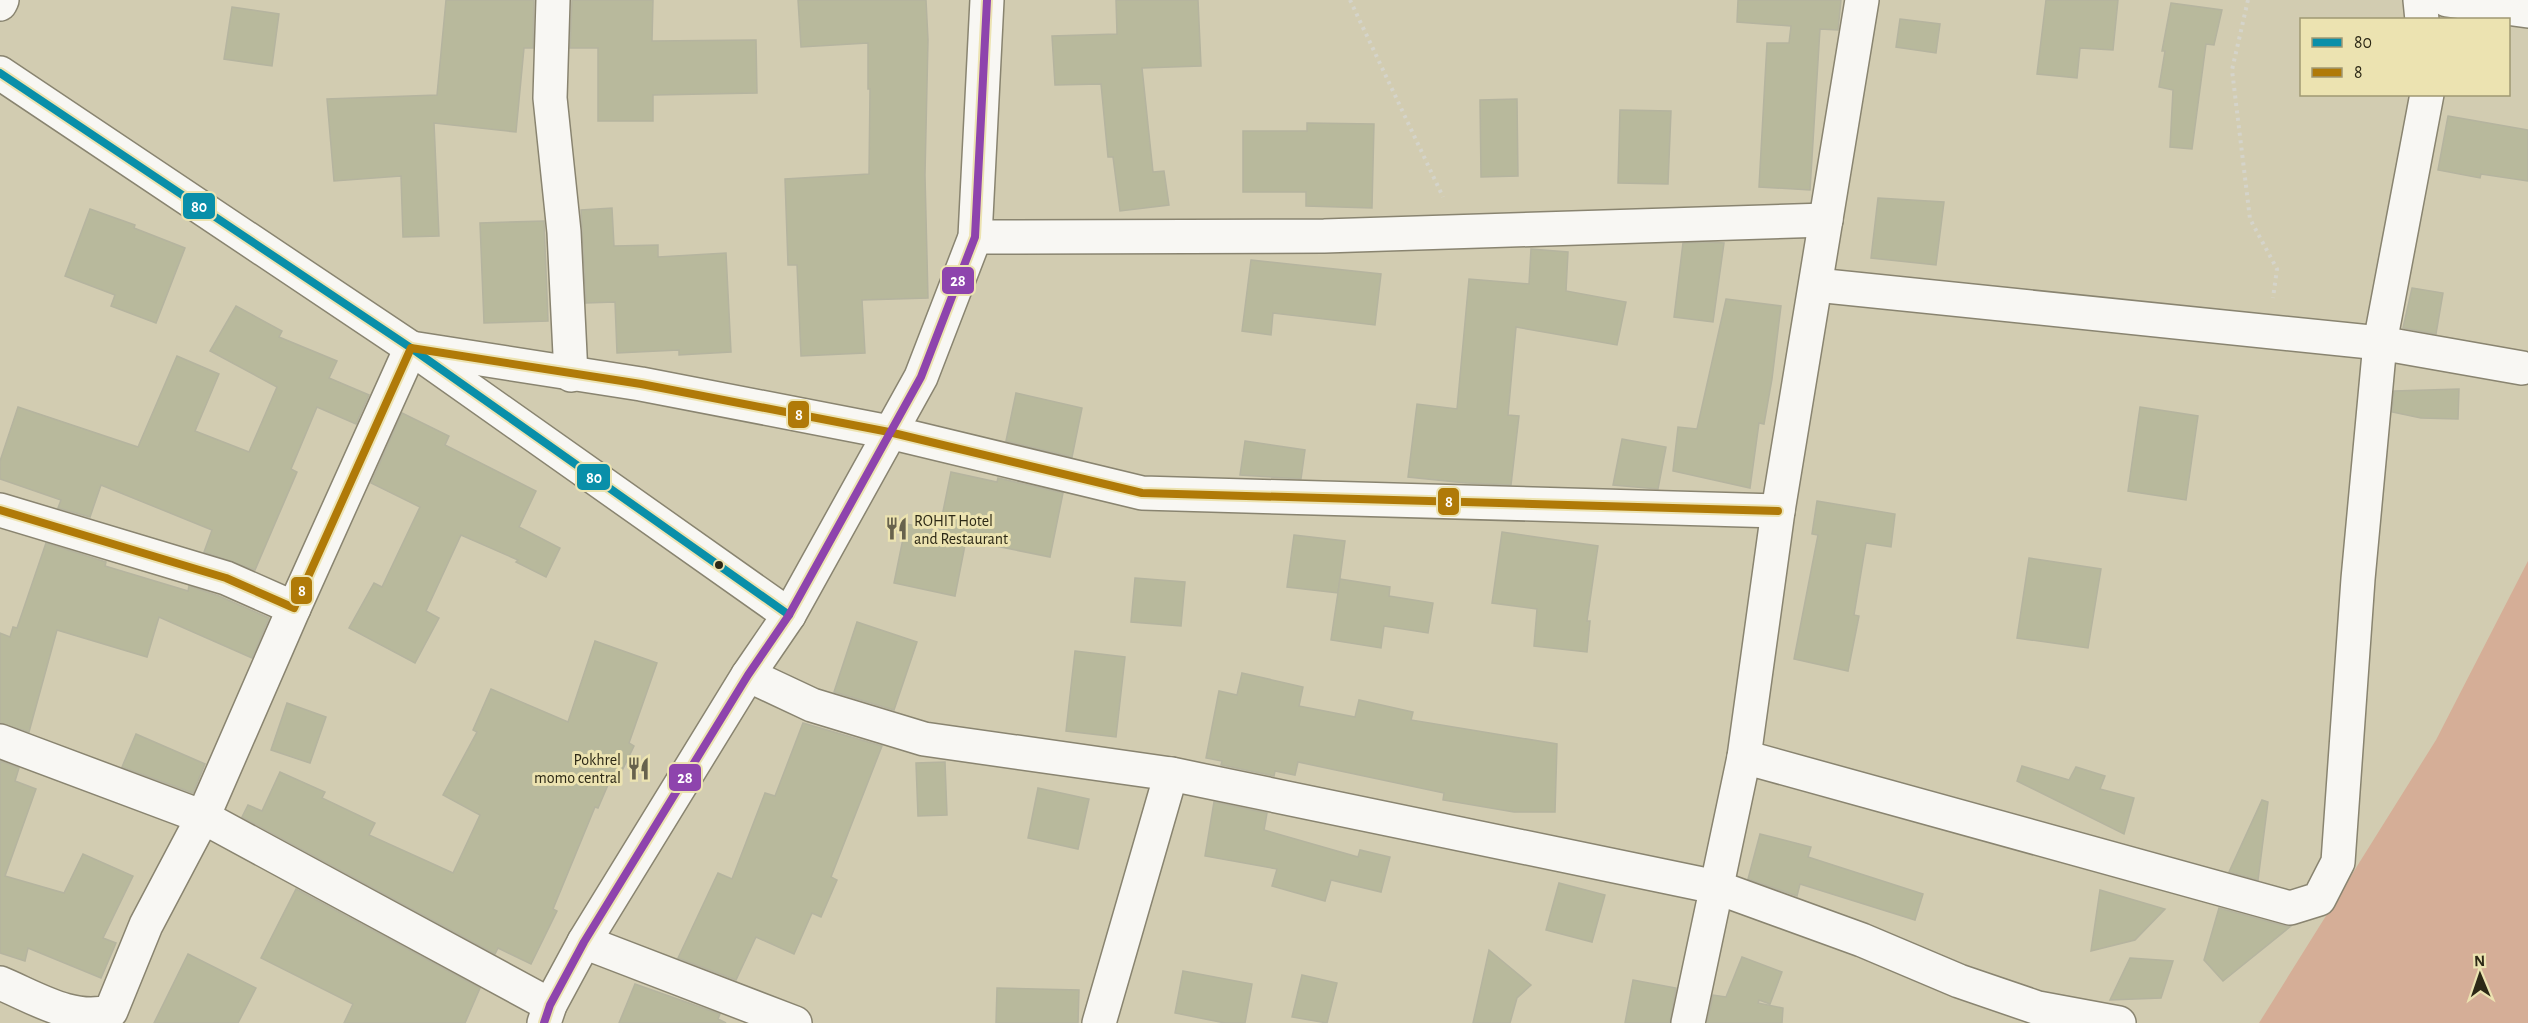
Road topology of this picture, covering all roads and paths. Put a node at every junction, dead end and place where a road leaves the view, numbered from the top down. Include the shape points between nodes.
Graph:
1 (553, 0) edge
2 (987, 0) edge
3 (1350, 0) edge
4 (1862, 0) edge
5 (2248, 0) edge
6 (2420, 0) edge
7 (2447, 0) edge
8 (2528, 11) edge
9 (2422, 18) edge
10 (0, 74) edge
11 (2427, 96) edge
12 (1826, 220) junction
13 (1459, 232) junction
14 (975, 237) junction
15 (1816, 285) junction
16 (2267, 331) junction
17 (2380, 343) junction
18 (411, 348) junction
19 (2522, 368) dead end
20 (571, 375) junction
21 (890, 432) junction
22 (0, 510) edge
23 (1778, 511) junction
24 (294, 608) junction
25 (789, 615) junction
26 (748, 675) junction
27 (0, 741) edge
28 (1744, 757) junction
29 (1171, 774) junction
30 (203, 817) junction
31 (1716, 887) junction
32 (584, 942) junction
33 (0, 983) edge
34 (547, 1014) edge
35 (795, 1023) edge
36 (1099, 1023) edge
37 (1688, 1023) edge
38 (2120, 1023) edge

1 - 20 street via 550,98 564,232
2 - 14 street
3 - 13 path
4 - 12 street
5 - 16 path via 2232,70 2250,219 2277,269
6 - 9 street
7 - 8 street
10 - 18 street
11 - 17 street
12 - 13 street
12 - 15 street
13 - 14 street
14 - 21 street via 921,377
15 - 16 street
15 - 23 street
16 - 17 street
17 - 19 street
17 - 28 street via 2338,862 2319,899 2290,908
18 - 20 street
18 - 24 street
18 - 25 street
20 - 21 street via 641,384
21 - 23 street via 1142,493
21 - 25 street
22 - 24 street via 226,578
23 - 28 street
24 - 30 street
25 - 26 street
26 - 29 street via 812,705 924,739
26 - 32 street
27 - 30 street
28 - 31 street
29 - 31 street
29 - 36 street
30 - 33 street via 146,925 111,1011 96,1016 74,1014
30 - 34 street
31 - 37 street
31 - 38 street via 2038,1008
32 - 34 street
32 - 35 street

